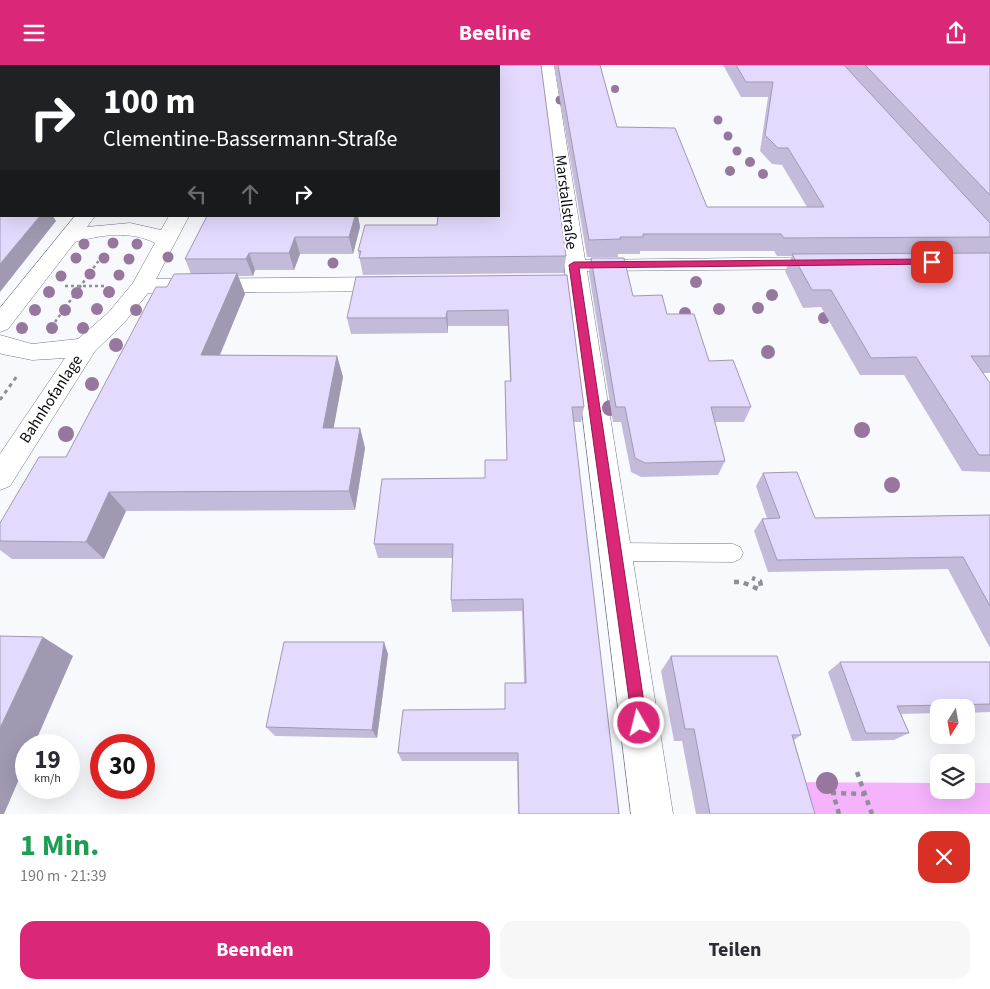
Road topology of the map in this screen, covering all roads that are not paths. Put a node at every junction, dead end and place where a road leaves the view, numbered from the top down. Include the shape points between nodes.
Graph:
1 (547, 65) edge
2 (84, 217) edge
3 (178, 217) edge
4 (68, 238) junction
5 (165, 240) junction
6 (844, 263) edge
7 (568, 277) junction
8 (415, 283) edge
9 (142, 286) junction
10 (0, 324) edge
11 (0, 343) edge
12 (86, 345) junction
13 (0, 479) edge
14 (615, 552) junction
15 (733, 553) dead end
16 (652, 814) edge

1 - 7 street, Marstallstraße
2 - 4 street
3 - 5 street, Bahnhofanlage
4 - 5 street via 103,230 120,230 154,233
4 - 10 street
5 - 9 street, Bahnhofanlage
6 - 7 street
7 - 14 street, Marstallstraße
8 - 9 street
9 - 12 street, Bahnhofanlage via 116,318
11 - 12 street, Bahnhofanlage via 34,353 51,353
12 - 13 street, Bahnhofanlage
14 - 15 lane
14 - 16 street, Marstallstraße

